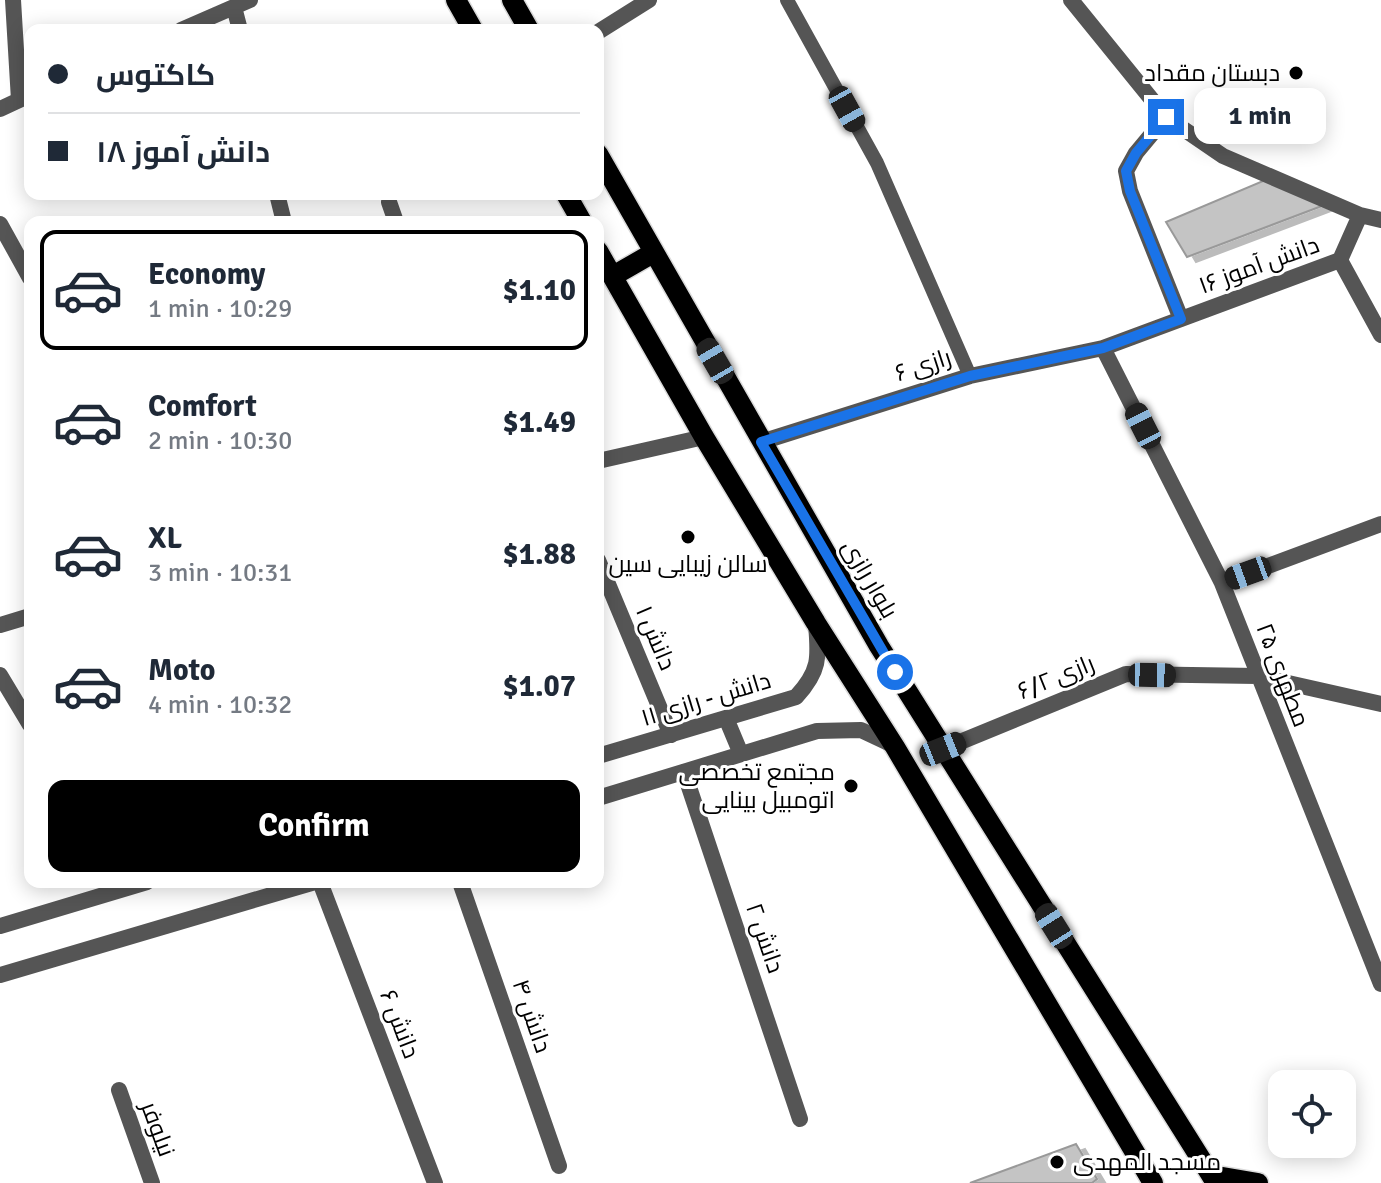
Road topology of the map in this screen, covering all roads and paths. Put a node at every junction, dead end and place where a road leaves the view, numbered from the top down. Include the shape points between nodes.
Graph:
1 (13, 0) edge
2 (456, 0) edge
3 (512, 0) edge
4 (649, 0) edge
5 (787, 0) edge
6 (1071, 0) edge
7 (242, 3) edge
8 (195, 24) edge
9 (240, 24) edge
10 (470, 24) edge
11 (526, 24) edge
12 (604, 28) edge
13 (24, 98) edge
14 (0, 109) edge
15 (1166, 117) junction
16 (604, 165) edge
17 (389, 202) dead end
18 (1360, 215) junction
19 (394, 216) edge
20 (1381, 220) edge
21 (0, 224) edge
22 (653, 253) junction
23 (1340, 260) junction
24 (604, 261) edge
25 (24, 267) edge
26 (613, 276) junction
27 (1181, 319) junction
28 (1381, 335) edge
29 (1103, 348) junction
30 (970, 376) junction
31 (704, 437) junction
32 (761, 442) junction
33 (604, 460) edge
34 (1381, 524) edge
35 (604, 574) edge
36 (1222, 583) junction
37 (24, 618) edge
38 (816, 623) junction
39 (0, 625) edge
40 (0, 675) edge
41 (1257, 676) junction
42 (1381, 704) edge
43 (24, 715) edge
44 (726, 718) junction
45 (671, 735) junction
46 (895, 747) junction
47 (943, 749) junction
48 (604, 754) edge
49 (741, 754) junction
50 (684, 772) junction
51 (604, 796) edge
52 (113, 888) edge
53 (297, 888) edge
54 (319, 888) edge
55 (462, 888) edge
56 (0, 926) edge
57 (0, 975) edge
58 (1381, 984) edge
59 (119, 1090) dead end
60 (800, 1119) dead end
61 (559, 1166) dead end
62 (1214, 1179) edge
63 (152, 1183) edge
64 (435, 1183) edge
65 (1153, 1183) edge
66 (1258, 1183) edge

1 - 13 street
2 - 10 main road
3 - 11 main road
4 - 12 street
5 - 30 lane via 877,163
6 - 15 street
7 - 8 street
7 - 9 street
13 - 14 street
15 - 18 street via 1223,156
15 - 27 street via 1126,171
16 - 22 main road, بلوار رازی
17 - 19 street
18 - 20 street
18 - 23 street, دانش آموز ۱۶
21 - 25 street
22 - 26 main road
22 - 32 main road, بلوار رازی
23 - 27 street, دانش آموز ۱۶
23 - 28 street
24 - 26 main road
26 - 31 main road
27 - 29 street, دانش آموز ۱۶
29 - 30 street, رازی ۶
29 - 36 street, مطهری ۲۵
30 - 32 street, رازی ۶
31 - 33 street
31 - 38 main road
32 - 47 main road, بلوار رازی
34 - 36 street
35 - 45 street, دانش ۱
36 - 41 street, مطهری ۲۵
37 - 39 street
38 - 44 street, دانش - رازی ۱۱ via 819,659 796,697
38 - 46 main road
40 - 43 street
41 - 42 street, رازی ۶/۲
41 - 47 street, رازی ۶/۲ via 1126,674
41 - 58 street, مطهری ۲۵
44 - 45 street, دانش - رازی ۱۱
44 - 49 street
45 - 48 street, دانش - رازی ۱۱
46 - 49 street via 861,730 840,729
46 - 65 main road
47 - 62 main road, بلوار رازی
49 - 50 street
50 - 51 street
50 - 60 street, دانش ۲
52 - 56 street
53 - 57 street
54 - 64 street, دانش ۶
55 - 61 street, دانش ۴
59 - 63 street, نیلوفر
62 - 66 main road

